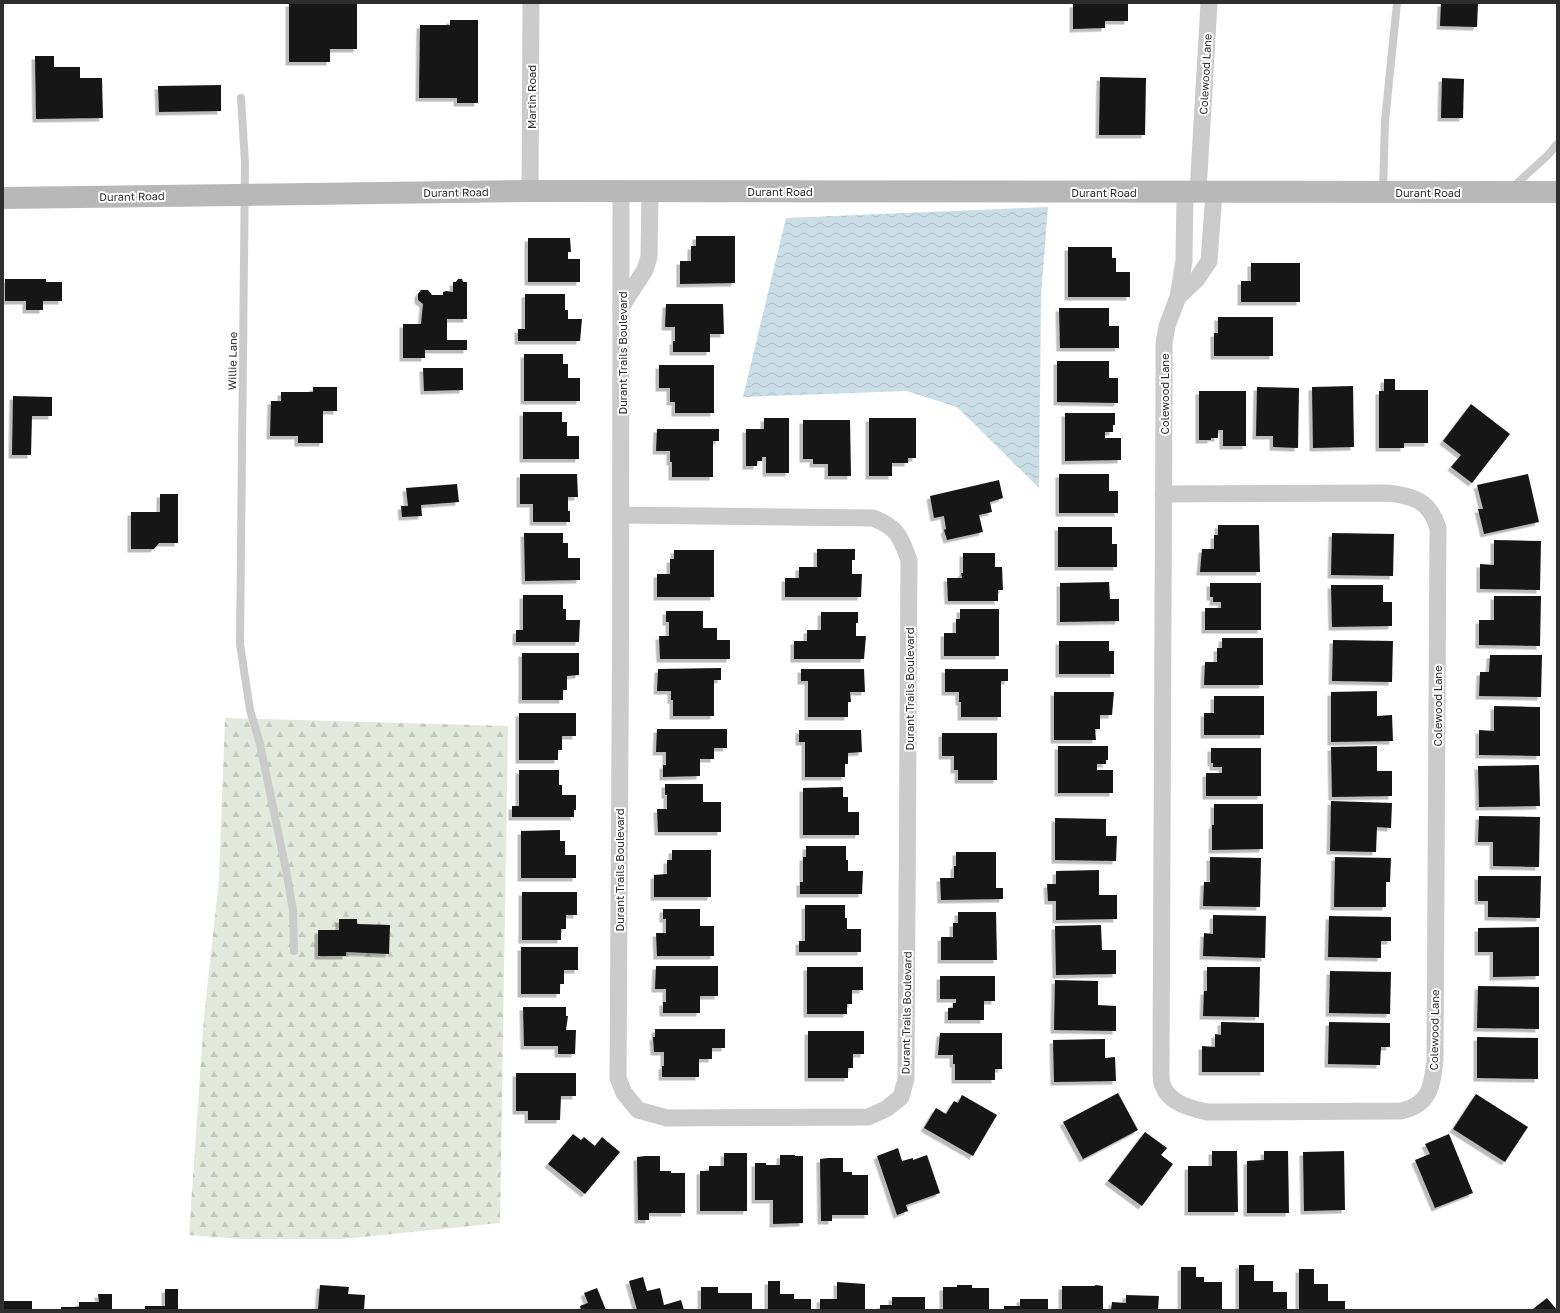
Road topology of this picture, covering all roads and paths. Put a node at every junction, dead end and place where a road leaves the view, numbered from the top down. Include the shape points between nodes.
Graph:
1 (531, 3) edge
2 (1210, 3) edge
3 (1397, 3) edge
4 (241, 98) dead end
5 (1557, 144) edge
6 (530, 191) junction
7 (621, 191) junction
8 (650, 191) junction
9 (1199, 192) junction
10 (1383, 192) junction
11 (1508, 192) junction
12 (1557, 192) edge
13 (245, 195) junction
14 (3, 198) edge
15 (1178, 297) junction
16 (621, 307) junction
17 (1163, 494) junction
18 (621, 515) junction
19 (294, 951) dead end

1 - 6 street, Martin Road
2 - 9 street, Colewood Lane
3 - 10 lane via 1387,93
4 - 13 lane, Willie Lane
5 - 11 lane
6 - 7 street, Durant Road
6 - 13 street, Durant Road
7 - 8 street, Durant Road
7 - 16 street, Durant Trails Boulevard
8 - 9 street, Durant Road
8 - 16 street via 649,257 645,270
9 - 10 street, Durant Road
9 - 15 street, Colewood Lane
9 - 15 street, Colewood Lane via 1210,261 1197,279
10 - 11 street, Durant Road
11 - 12 street, Durant Road
13 - 14 street, Durant Road
13 - 19 lane, Willie Lane via 240,644 250,710 260,744 287,875 293,910
15 - 17 street, Colewood Lane via 1167,326 1164,343
16 - 18 street, Durant Trails Boulevard
17 - 17 street, Colewood Lane via 1160,1071 1163,1086 1169,1096 1180,1104 1207,1112 1410,1109 1425,1099 1430,1090 1435,1060 1438,536 1435,518 1424,504 1402,494
18 - 18 street, Durant Trails Boulevard via 618,1078 624,1093 638,1110 667,1118 868,1117 886,1109 901,1096 906,1079 909,560 901,539 888,524 874,518

